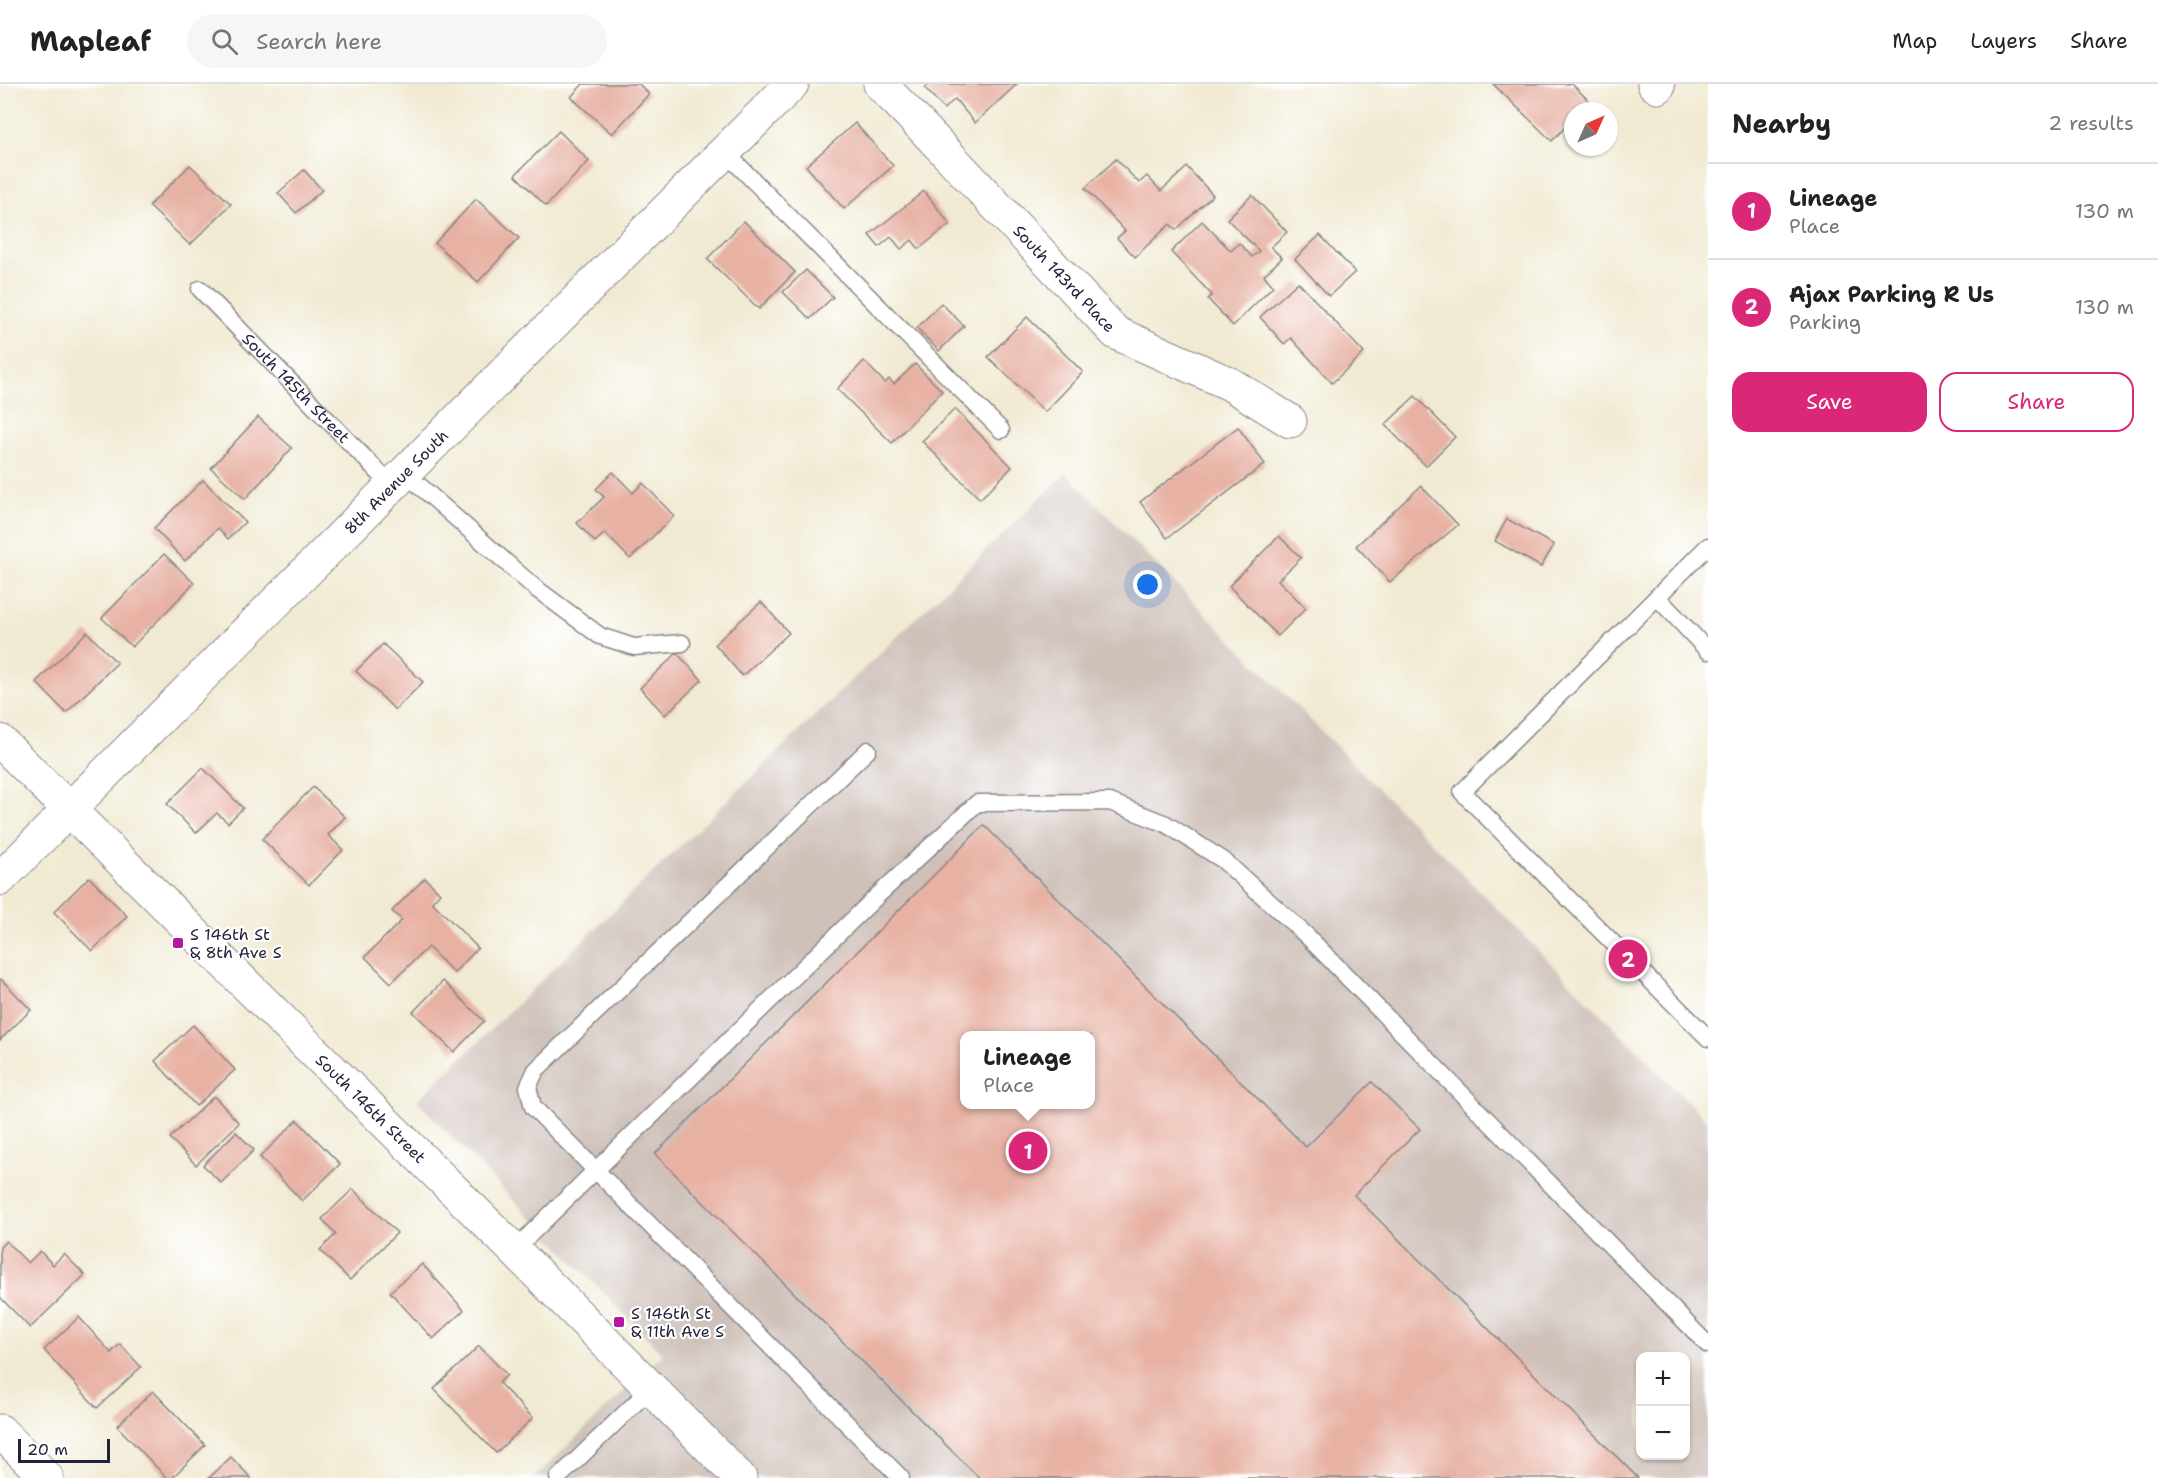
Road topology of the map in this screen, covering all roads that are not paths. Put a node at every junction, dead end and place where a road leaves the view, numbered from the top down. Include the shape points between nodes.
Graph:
1 (792, 84) edge
2 (880, 84) edge
3 (725, 152) junction
4 (200, 289) dead end
5 (1290, 421) dead end
6 (1001, 430) dead end
7 (399, 479) junction
8 (1708, 546) edge
9 (1657, 597) junction
10 (682, 643) dead end
11 (1708, 651) edge
12 (0, 741) edge
13 (868, 750) dead end
14 (70, 810) junction
15 (0, 879) edge
16 (1708, 1038) edge
17 (595, 1170) junction
18 (514, 1250) junction
19 (1708, 1345) edge
20 (651, 1388) junction
21 (0, 1431) edge
22 (47, 1478) edge
23 (558, 1478) edge
24 (740, 1478) edge
25 (901, 1478) edge

1 - 3 street, 8th Avenue South
2 - 5 street, South 143rd Place via 1116,333 1230,384
3 - 6 lane
3 - 7 street, 8th Avenue South
4 - 7 lane, South 145th Street
7 - 10 lane, South 145th Street via 600,636 634,647
7 - 14 street, 8th Avenue South
8 - 9 lane
9 - 11 lane
9 - 16 lane via 1462,792
12 - 14 street, South 146th Street
13 - 17 lane via 536,1070 528,1087 533,1107
14 - 15 street, 8th Avenue South
14 - 18 street, South 146th Street
17 - 18 lane
17 - 19 lane via 977,803 1110,802 1166,824 1223,860 1307,936
17 - 25 lane
18 - 20 street, South 146th Street
20 - 23 lane
20 - 24 street, South 146th Street
21 - 22 street

